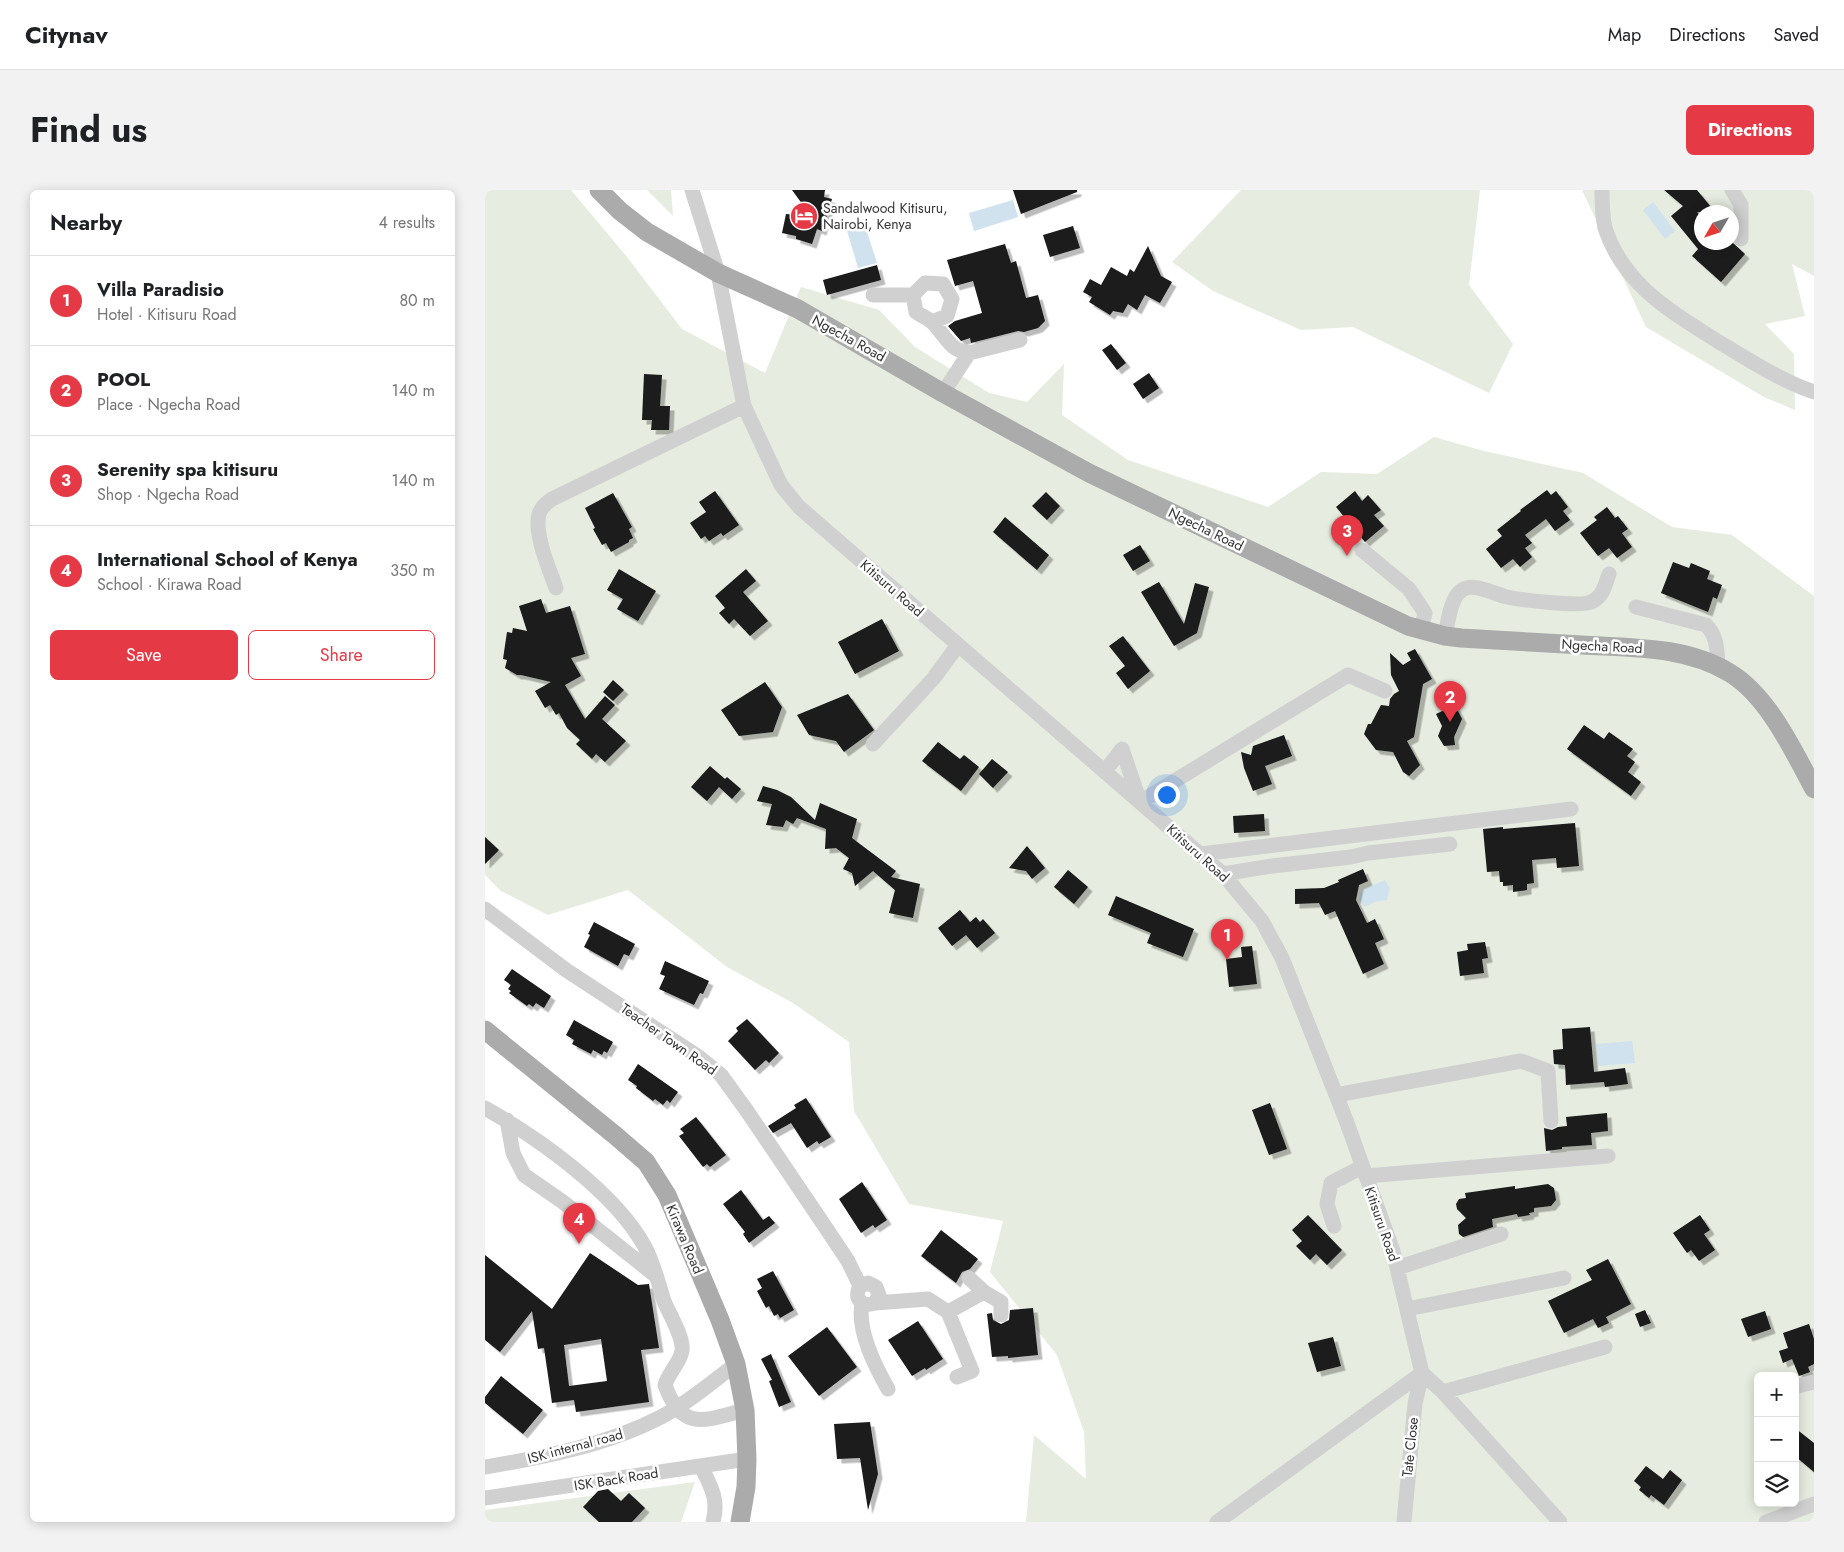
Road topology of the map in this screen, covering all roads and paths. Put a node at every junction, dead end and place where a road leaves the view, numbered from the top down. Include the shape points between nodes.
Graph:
1 (599, 190) edge
2 (692, 190) edge
3 (1602, 190) edge
4 (1732, 190) edge
5 (1741, 239) dead end
6 (718, 273) junction
7 (873, 295) dead end
8 (913, 295) junction
9 (932, 322) junction
10 (1020, 340) dead end
11 (969, 353) junction
12 (1814, 392) edge
13 (943, 393) junction
14 (744, 406) junction
15 (1362, 550) dead end
16 (1609, 574) dead end
17 (556, 588) dead end
18 (1636, 607) dead end
19 (1421, 630) junction
20 (1445, 636) junction
21 (958, 646) junction
22 (1718, 667) junction
23 (1385, 690) dead end
24 (873, 744) dead end
25 (1105, 771) junction
26 (1814, 789) edge
27 (1140, 802) junction
28 (1571, 809) dead end
29 (1450, 844) dead end
30 (1201, 854) junction
31 (1223, 874) junction
32 (485, 909) edge
33 (485, 1030) edge
34 (1336, 1095) junction
35 (485, 1108) edge
36 (507, 1120) junction
37 (1551, 1121) dead end
38 (1608, 1156) dead end
39 (1364, 1171) junction
40 (1335, 1226) dead end
41 (1501, 1234) dead end
42 (1397, 1268) junction
43 (658, 1277) junction
44 (969, 1278) dead end
45 (1564, 1278) dead end
46 (984, 1292) junction
47 (869, 1303) junction
48 (1407, 1309) junction
49 (948, 1312) junction
50 (1001, 1315) dead end
51 (1605, 1347) dead end
52 (736, 1364) junction
53 (1422, 1372) junction
54 (957, 1377) dead end
55 (1814, 1382) edge
56 (1799, 1386) edge
57 (888, 1389) dead end
58 (1443, 1392) junction
59 (677, 1407) junction
60 (745, 1410) junction
61 (747, 1459) junction
62 (485, 1466) edge
63 (701, 1466) junction
64 (485, 1498) edge
65 (1814, 1504) edge
66 (713, 1522) edge
67 (740, 1522) edge
68 (1217, 1522) edge
69 (1403, 1522) edge
70 (1559, 1522) edge
71 (1766, 1522) edge

1 - 6 main road, Ngecha Road via 647,232
2 - 6 street, Kitisuru Road
3 - 12 street via 1605,227 1612,244 1650,296 1760,367
4 - 5 street via 1741,205
6 - 13 main road, Ngecha Road via 798,309
6 - 14 street, Kitisuru Road
7 - 8 street
8 - 9 street via 915,312
8 - 9 street via 925,282 943,284 952,299 947,316
9 - 11 street via 949,343 961,352
10 - 11 street
11 - 13 street
13 - 19 main road, Ngecha Road via 1089,473
14 - 17 street via 551,499 539,514 541,541
14 - 21 street, Kitisuru Road via 768,462 799,507
15 - 19 street via 1409,589 1425,613
16 - 20 street via 1603,593 1591,603 1507,597 1468,587 1454,599
18 - 22 street via 1706,625 1717,641
19 - 20 main road, Ngecha Road
20 - 22 main road, Ngecha Road via 1651,649 1684,654
21 - 24 street via 933,679
21 - 25 street, Kitisuru Road
22 - 26 main road, Ngecha Road via 1731,673 1765,706
23 - 27 street via 1348,675
25 - 27 street, Kitisuru Road
25 - 27 street via 1122,749
27 - 30 street, Kitisuru Road
28 - 30 street
29 - 31 street
30 - 31 street, Kitisuru Road
31 - 34 street, Kitisuru Road via 1262,921 1273,940
32 - 47 street, Teacher Town Road via 566,970 699,1057 721,1075 831,1235 860,1286 868,1283 876,1287 879,1295
33 - 52 main road, Kirawa Road via 646,1162 667,1195
34 - 37 street via 1521,1062 1548,1071
34 - 39 street, Kitisuru Road
35 - 36 street
36 - 43 street via 608,1199 627,1219 645,1247
36 - 43 street via 513,1154 524,1175
38 - 39 street
39 - 40 street via 1331,1183 1327,1204
39 - 42 street, Kitisuru Road
41 - 42 street
42 - 48 street, Kitisuru Road
43 - 59 street via 681,1342 680,1357 665,1385
44 - 46 street
45 - 48 street
46 - 49 street
46 - 50 street via 1001,1302
47 - 49 street via 928,1298
47 - 57 street via 861,1314 869,1348
48 - 53 street, Kitisuru Road
49 - 54 street via 972,1372
51 - 58 street
52 - 59 street, ISK internal road
52 - 60 main road, Kirawa Road
53 - 58 street
53 - 68 street
53 - 69 street, Tate Close via 1415,1404
55 - 56 street
58 - 70 street
59 - 60 street via 688,1418 700,1420
59 - 62 street, ISK internal road via 639,1427 599,1442 552,1455
60 - 61 main road, Kirawa Road
61 - 63 street, ISK Back Road
61 - 67 main road, Kirawa Road
63 - 64 street, ISK Back Road
63 - 66 street via 717,1508
65 - 71 street

